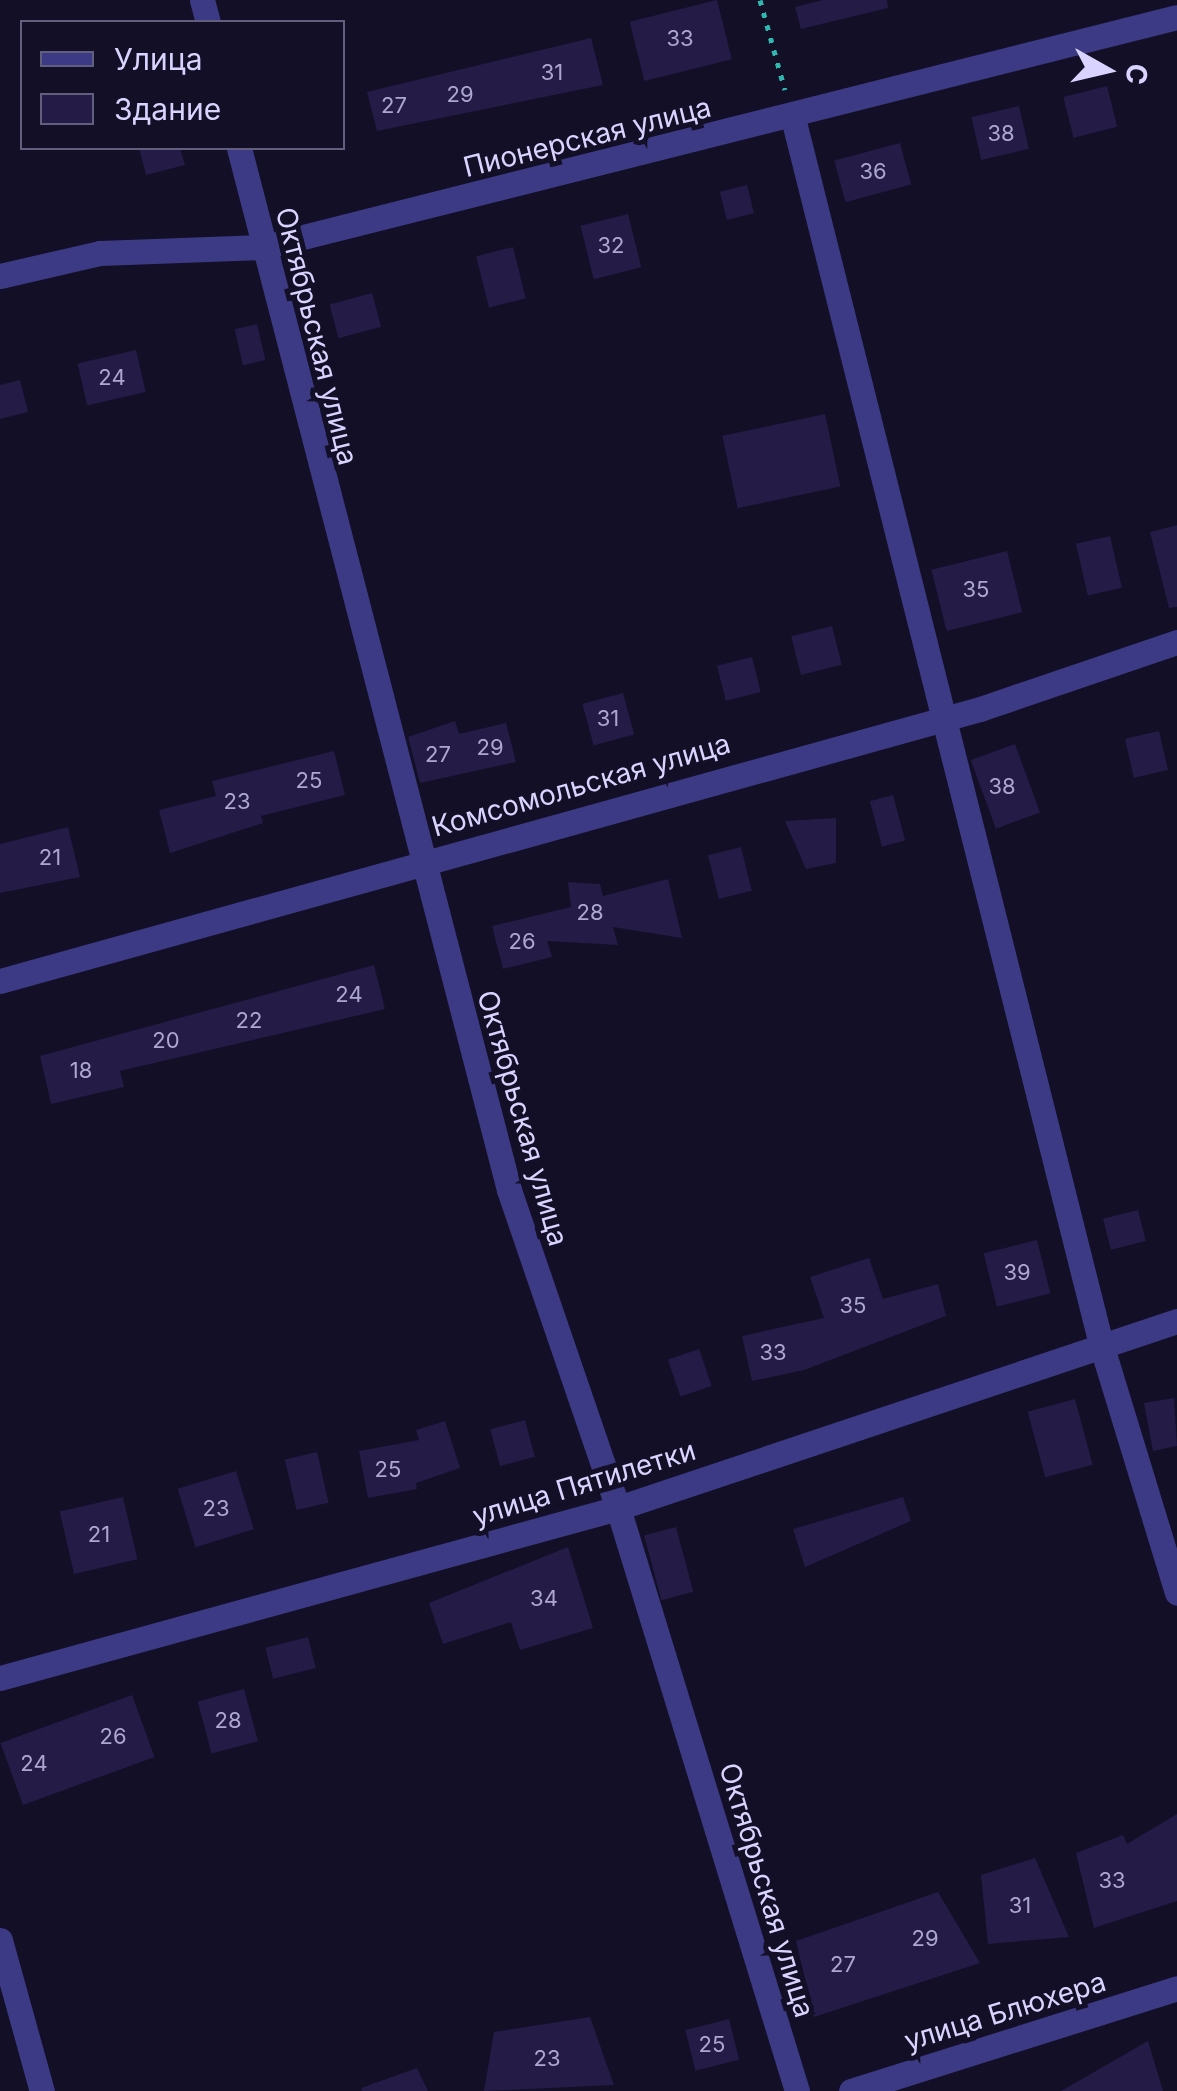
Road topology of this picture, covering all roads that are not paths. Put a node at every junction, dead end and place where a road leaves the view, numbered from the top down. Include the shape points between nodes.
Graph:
1 (1177, 17) edge
2 (792, 115) junction
3 (239, 150) edge
4 (263, 248) junction
5 (0, 276) edge
6 (1177, 642) edge
7 (940, 720) junction
8 (421, 862) junction
9 (0, 981) edge
10 (1177, 1321) edge
11 (1101, 1344) junction
12 (618, 1508) junction
13 (1177, 1593) edge
14 (0, 1678) edge
15 (0, 1940) edge
16 (1177, 1988) edge
17 (42, 2091) edge
18 (797, 2091) edge
19 (850, 2091) edge

1 - 2 street, Пионерская улица
2 - 4 street, Пионерская улица
2 - 7 street
3 - 4 street, Октябрьская улица
4 - 5 street, Пионерская улица via 100,252
4 - 8 street, Октябрьская улица
6 - 7 street, Комсомольская улица
7 - 8 street, Комсомольская улица
7 - 11 street
8 - 9 street, Комсомольская улица
8 - 12 street, Октябрьская улица via 509,1190
10 - 11 street, улица Пятилетки
11 - 12 street, улица Пятилетки
11 - 13 street
12 - 14 street, улица Пятилетки
12 - 18 street, Октябрьская улица
15 - 17 street
16 - 19 street, улица Блюхера

